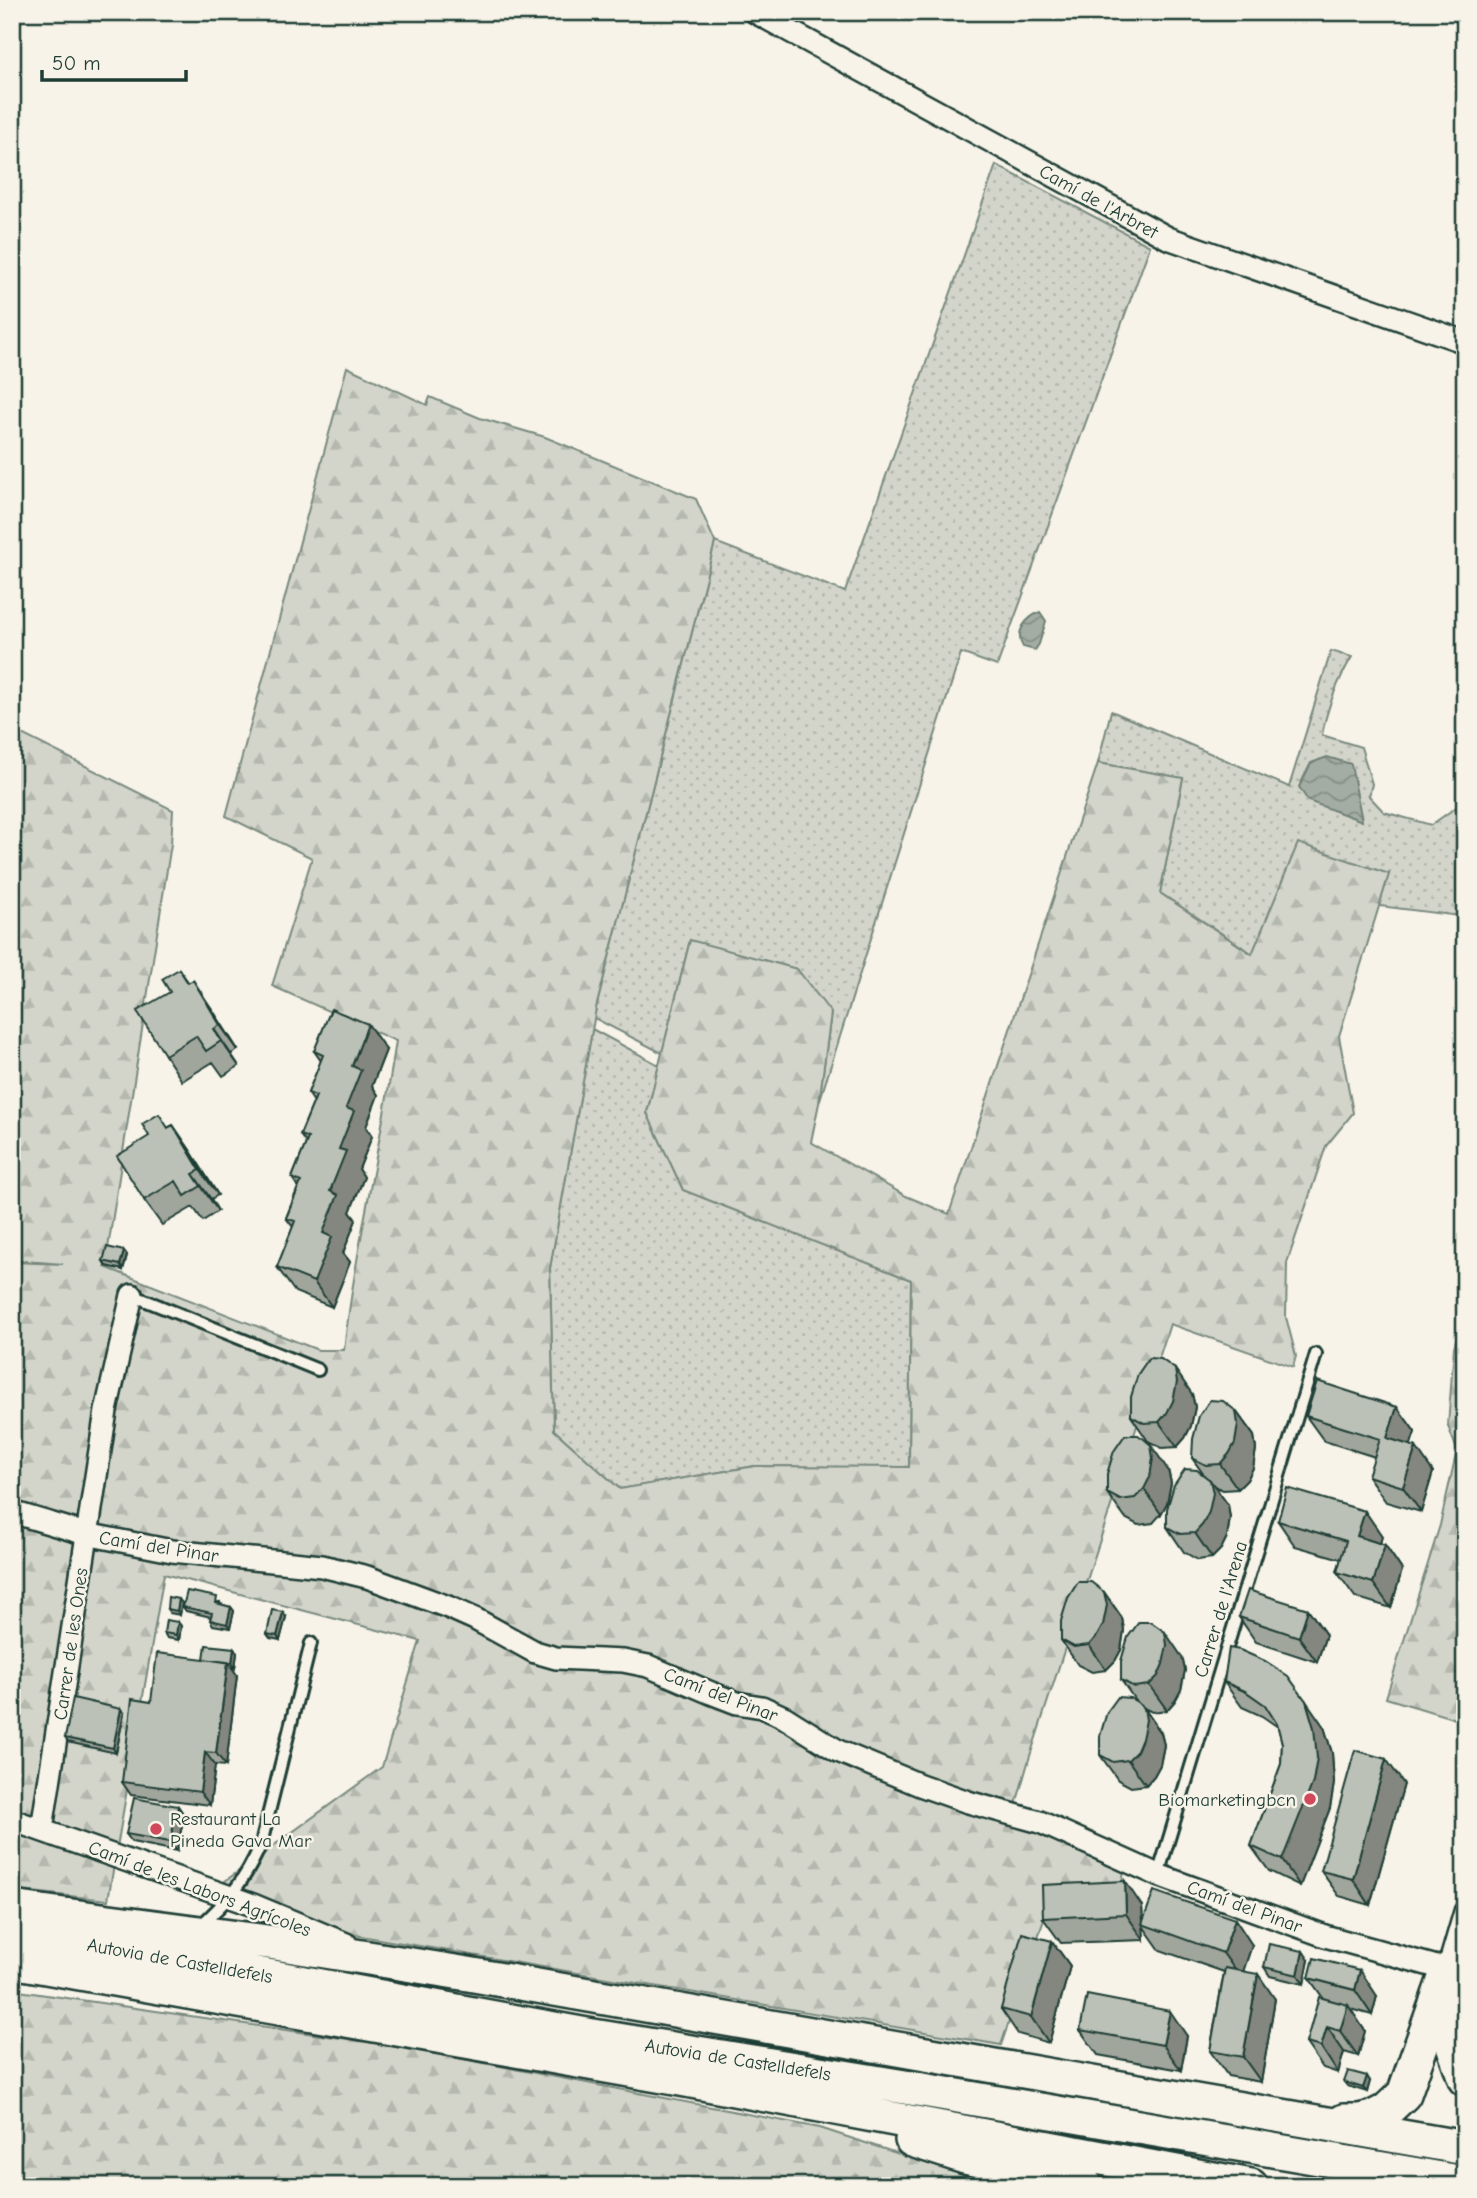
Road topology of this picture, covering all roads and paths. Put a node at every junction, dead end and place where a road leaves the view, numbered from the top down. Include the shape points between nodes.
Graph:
1 (755, 12) edge
2 (1465, 342) edge
3 (132, 1295) joint
4 (1316, 1354) dead end
5 (318, 1370) dead end
6 (12, 1512) edge
7 (86, 1534) junction
8 (312, 1643) dead end
9 (12, 1820) edge
10 (42, 1829) junction
11 (1158, 1875) junction
12 (230, 1897) junction
13 (12, 1908) edge
14 (1465, 1912) edge
15 (12, 1929) edge
16 (194, 1932) junction
17 (12, 1961) edge
18 (387, 1961) junction
19 (1448, 1970) junction
20 (1465, 2079) edge
21 (776, 2097) junction
22 (1301, 2119) junction
23 (1465, 2148) edge
24 (1465, 2183) edge
25 (1086, 2186) edge
26 (1251, 2186) edge

1 - 2 street, Camí de l'Arbret via 1168,238
3 - 5 lane
3 - 7 street, Carrer de les Ones via 106,1411
4 - 11 lane, Carrer de l'Arena
6 - 7 street, Camí del Pinar
7 - 10 street, Carrer de les Ones
7 - 11 street, Camí del Pinar via 172,1551 322,1566 448,1607 535,1652 648,1666 737,1703 762,1707 868,1765 1040,1822
8 - 12 lane via 261,1844
9 - 10 street, Camí de les Labors Agrícoles
10 - 12 street, Camí de les Labors Agrícoles
11 - 19 street, Camí del Pinar via 1325,1936
12 - 16 lane
12 - 18 street, Camí de les Labors Agrícoles
13 - 16 highway
14 - 19 street
15 - 24 highway, Autovia de Castelldefels via 587,2035
16 - 18 highway
17 - 21 highway, Autovia de Castelldefels
18 - 22 highway
19 - 20 highway via 1453,2045
19 - 22 highway via 1404,2094 1395,2104 1359,2121
21 - 25 highway via 965,2157
21 - 26 highway, Autovia de Castelldefels
22 - 23 highway

